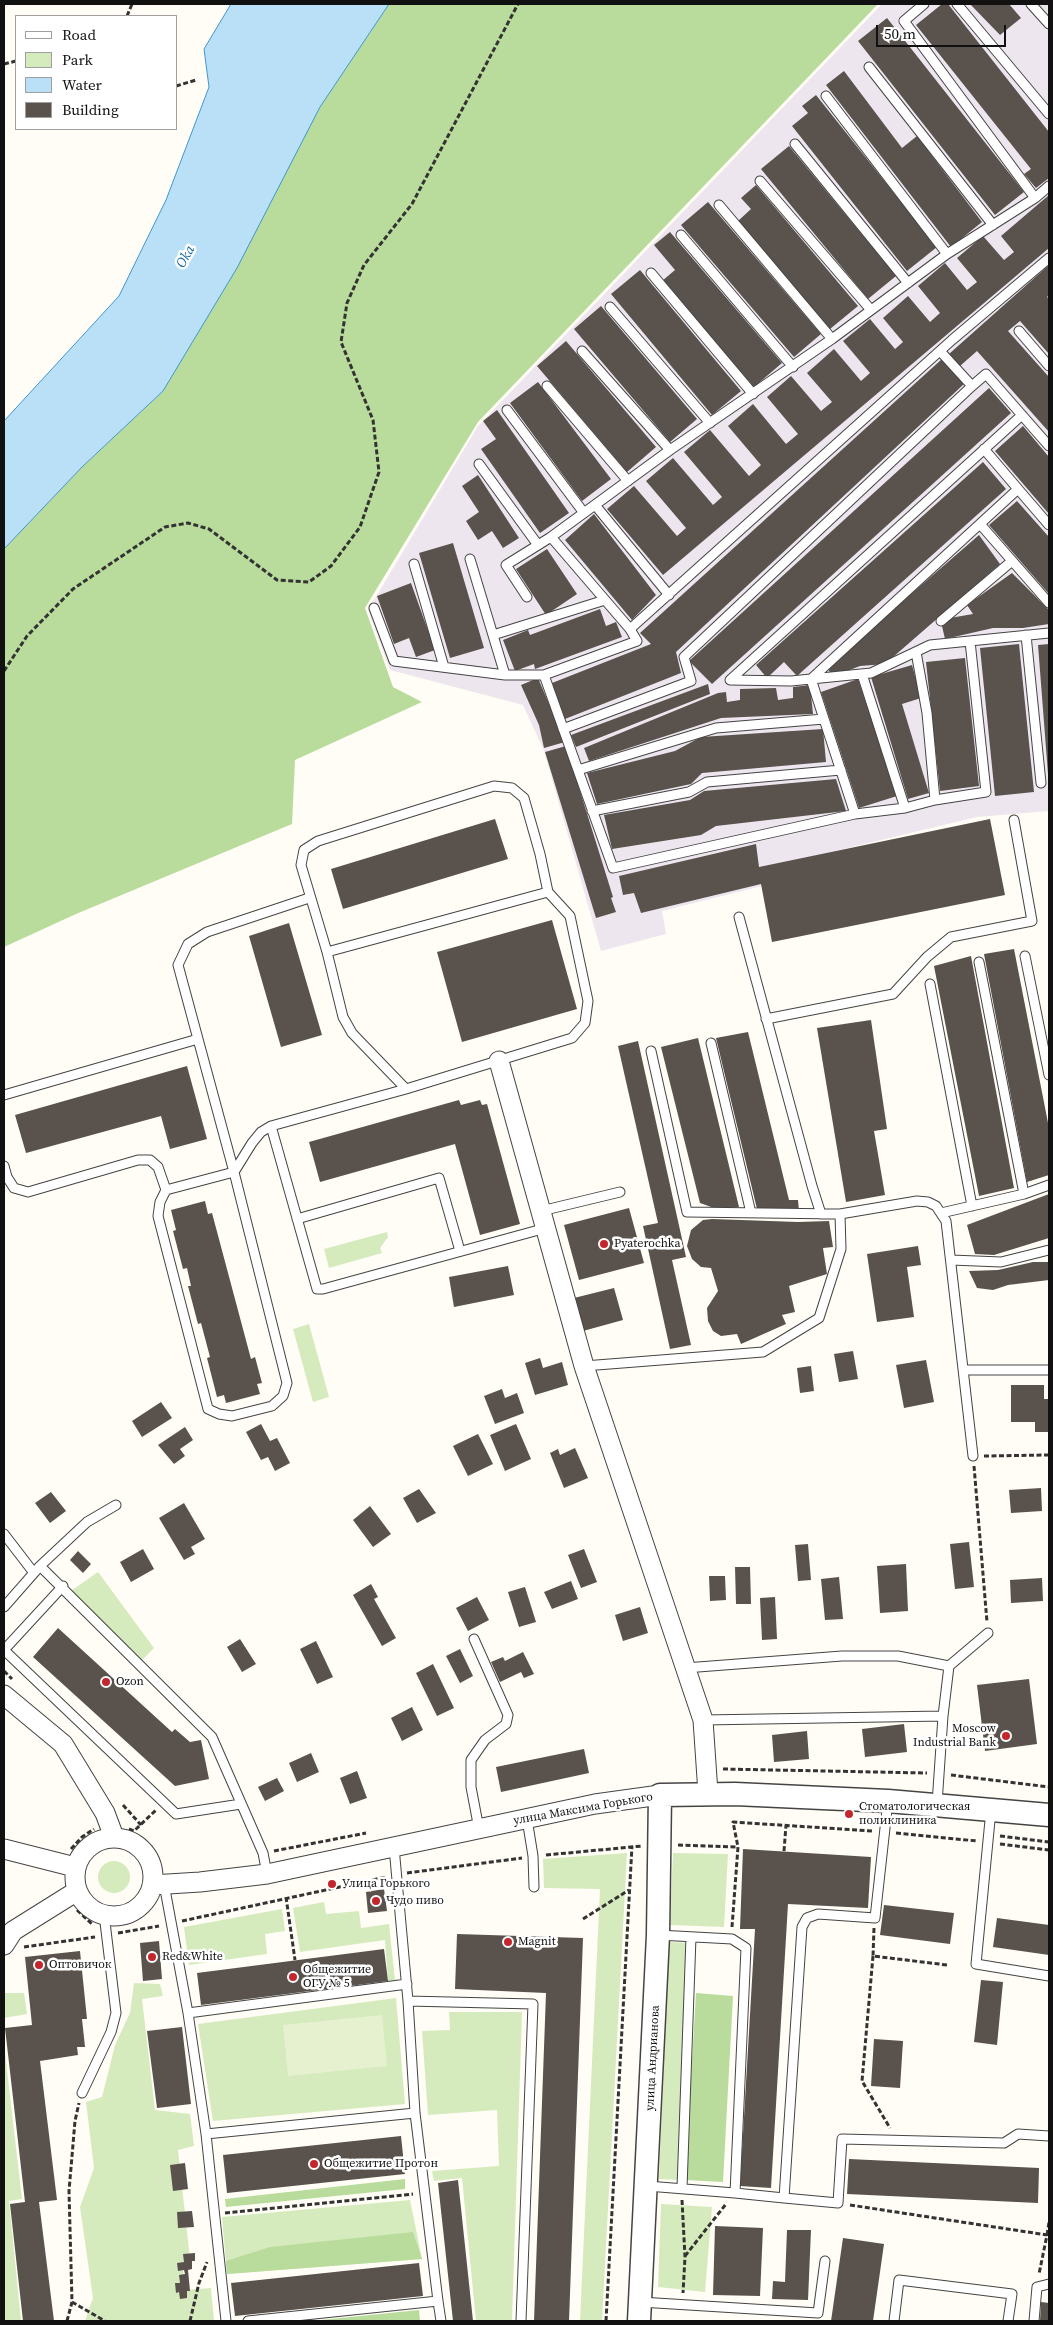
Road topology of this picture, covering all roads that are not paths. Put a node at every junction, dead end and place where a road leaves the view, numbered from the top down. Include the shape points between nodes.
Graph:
1 (924, 4) edge
2 (957, 4) edge
3 (1031, 4) edge
4 (1049, 24) edge
5 (869, 67) dead end
6 (826, 96) dead end
7 (1049, 114) edge
8 (795, 144) dead end
9 (760, 182) dead end
10 (1049, 186) edge
11 (1035, 198) junction
12 (720, 205) dead end
13 (993, 224) junction
14 (681, 235) dead end
15 (947, 254) junction
16 (1049, 258) edge
17 (651, 273) dead end
18 (908, 283) junction
19 (610, 307) dead end
20 (871, 310) junction
21 (1019, 331) dead end
22 (832, 339) junction
23 (582, 351) dead end
24 (940, 351) junction
25 (1049, 366) edge
26 (793, 367) junction
27 (547, 386) dead end
28 (972, 386) junction
29 (753, 394) junction
30 (507, 410) dead end
31 (1022, 415) junction
32 (710, 423) junction
33 (1049, 446) edge
34 (670, 450) junction
35 (984, 450) junction
36 (480, 464) dead end
37 (628, 481) junction
38 (1018, 489) junction
39 (595, 505) junction
40 (584, 513) junction
41 (980, 524) junction
42 (1049, 525) edge
43 (551, 537) junction
44 (538, 545) junction
45 (470, 559) dead end
46 (1012, 561) junction
47 (414, 564) dead end
48 (669, 595) junction
49 (527, 598) dead end
50 (605, 600) junction
51 (1049, 603) edge
52 (374, 608) dead end
53 (941, 621) dead end
54 (630, 629) junction
55 (1049, 632) edge
56 (493, 635) junction
57 (1026, 635) junction
58 (970, 641) junction
59 (916, 652) junction
60 (444, 667) junction
61 (862, 674) junction
62 (505, 675) junction
63 (544, 676) junction
64 (811, 679) junction
65 (824, 719) junction
66 (563, 729) junction
67 (578, 770) junction
68 (841, 770) junction
69 (1041, 783) dead end
70 (935, 800) junction
71 (905, 808) junction
72 (592, 811) junction
73 (855, 814) junction
74 (1014, 820) dead end
75 (548, 892) junction
76 (310, 898) junction
77 (739, 917) dead end
78 (327, 952) junction
79 (1025, 956) dead end
80 (979, 962) dead end
81 (930, 984) dead end
82 (766, 1019) junction
83 (198, 1040) junction
84 (711, 1043) dead end
85 (650, 1051) dead end
86 (499, 1061) junction
87 (1049, 1075) edge
88 (406, 1089) junction
89 (4, 1095) edge
90 (271, 1126) junction
91 (4, 1166) edge
92 (234, 1172) junction
93 (1049, 1185) edge
94 (166, 1190) junction
95 (620, 1192) dead end
96 (1024, 1194) junction
97 (972, 1206) junction
98 (941, 1212) junction
99 (751, 1213) junction
100 (821, 1214) junction
101 (840, 1214) junction
102 (297, 1219) junction
103 (544, 1219) junction
104 (1049, 1250) edge
105 (460, 1251) junction
106 (951, 1260) junction
107 (584, 1366) junction
108 (965, 1370) junction
109 (1049, 1370) edge
110 (973, 1456) road end
111 (116, 1505) dead end
112 (4, 1534) edge
113 (37, 1570) junction
114 (63, 1586) junction
115 (4, 1607) edge
116 (988, 1632) road end
117 (474, 1639) dead end
118 (949, 1666) junction
119 (685, 1668) junction
120 (4, 1695) edge
121 (943, 1716) junction
122 (703, 1720) junction
123 (708, 1793) junction
124 (660, 1795) junction
125 (888, 1801) junction
126 (241, 1804) junction
127 (936, 1804) junction
128 (992, 1809) junction
129 (1049, 1815) edge
130 (527, 1819) junction
131 (479, 1829) junction
132 (112, 1831) junction
133 (394, 1847) junction
134 (4, 1849) edge
135 (69, 1866) junction
136 (268, 1874) junction
137 (158, 1885) junction
138 (534, 1888) dead end
139 (73, 1894) junction
140 (104, 1914) junction
141 (658, 1935) junction
142 (691, 1937) junction
143 (13, 1946) edge
144 (1049, 1976) edge
145 (407, 1984) junction
146 (408, 2001) junction
147 (188, 2013) junction
148 (82, 2093) road end
149 (415, 2113) junction
150 (206, 2134) junction
151 (1049, 2136) edge
152 (646, 2186) junction
153 (682, 2188) junction
154 (735, 2192) junction
155 (784, 2198) junction
156 (825, 2261) dead end
157 (1049, 2284) edge
158 (438, 2301) junction
159 (639, 2312) edge
160 (226, 2321) edge
161 (248, 2321) edge
162 (441, 2321) edge
163 (521, 2321) edge
164 (894, 2321) edge
165 (1008, 2321) edge
166 (1034, 2321) edge

1 - 11 lane via 904,21
2 - 7 lane
3 - 4 lane
5 - 13 lane
6 - 15 lane
8 - 18 lane
9 - 20 lane
10 - 11 lane
11 - 13 lane
12 - 22 lane
13 - 15 lane
14 - 26 lane
15 - 18 lane
16 - 24 lane
17 - 29 lane
18 - 20 lane
19 - 32 lane
20 - 22 lane
21 - 25 lane
22 - 26 lane
23 - 34 lane
24 - 28 lane
24 - 48 lane
26 - 29 lane
27 - 37 lane
28 - 31 lane via 986,374
28 - 66 lane via 684,657 691,681
29 - 32 lane
30 - 40 lane
31 - 33 lane
31 - 35 lane
32 - 34 lane
34 - 37 lane
35 - 38 lane
35 - 64 lane via 730,680
36 - 44 lane
37 - 39 lane
38 - 41 lane
38 - 42 lane
39 - 40 lane
39 - 48 lane
40 - 43 lane
41 - 46 lane
41 - 64 lane
43 - 44 lane
43 - 50 lane
44 - 49 lane via 506,565
45 - 56 lane
46 - 51 lane
46 - 53 lane
47 - 60 lane
48 - 54 lane
50 - 54 lane
50 - 56 lane
52 - 60 lane via 394,661
54 - 63 lane via 637,642
55 - 57 lane
56 - 62 lane
57 - 58 lane
57 - 69 lane
58 - 59 lane via 930,646
58 - 70 lane via 986,792
59 - 61 lane
59 - 70 lane via 927,713
60 - 62 lane
61 - 64 lane
61 - 71 lane
62 - 63 lane
63 - 66 lane
64 - 65 lane
65 - 67 lane via 716,728
65 - 68 lane
66 - 67 lane
67 - 72 lane
68 - 72 lane via 707,782 690,792
68 - 73 lane
70 - 71 lane
71 - 73 lane
72 - 73 lane via 613,868
74 - 82 lane via 1032,920 951,937 926,957 893,994
75 - 76 lane via 524,798 512,788 494,786 318,841 304,850 301,865
75 - 78 lane
75 - 86 lane via 570,916 588,1001 585,1023 572,1038
76 - 78 lane
76 - 83 lane via 207,932 188,944 178,964
77 - 82 lane
78 - 88 lane via 343,1017 352,1033
79 - 87 lane
80 - 96 lane
81 - 97 lane
82 - 100 lane
83 - 89 lane
83 - 92 lane
84 - 99 lane
85 - 99 lane via 687,1212
86 - 88 lane
86 - 103 street
88 - 90 lane
90 - 92 lane via 252,1143
90 - 102 lane
91 - 94 lane via 14,1188 28,1192 138,1160 150,1160 158,1167
92 - 94 lane
92 - 94 lane via 287,1384 283,1396 272,1406 232,1416 208,1409 158,1216
93 - 96 lane
95 - 103 lane
96 - 97 lane
97 - 98 lane
98 - 101 lane via 928,1202 918,1201
98 - 106 lane via 946,1221
99 - 100 lane
100 - 101 lane
101 - 107 lane via 841,1248 819,1318 762,1352
102 - 105 lane via 317,1288
102 - 105 lane via 439,1178
103 - 105 lane
103 - 107 street
104 - 106 lane via 1000,1262
106 - 108 lane
107 - 119 street
108 - 109 lane
108 - 110 lane
111 - 113 lane via 87,1522
112 - 113 lane
113 - 114 lane
113 - 115 lane
114 - 126 lane via 212,1737
114 - 126 lane via 4,1650 176,1814
116 - 118 lane
117 - 131 lane via 508,1715 506,1724 485,1740 471,1760 471,1787
118 - 119 lane via 898,1656 842,1656
118 - 121 lane
119 - 122 street
120 - 132 street via 63,1744 105,1813
121 - 122 lane
121 - 127 lane
122 - 123 street
123 - 124 street, улица Максима Горького
123 - 125 street, улица Максима Горького
124 - 130 street, улица Максима Горького via 595,1804
124 - 141 street, улица Андрианова
125 - 127 street, улица Максима Горького
125 - 155 lane via 875,1918 818,1914 808,1918 802,1927
126 - 136 lane via 263,1853
127 - 128 street, улица Максима Горького
128 - 129 street, улица Максима Горького
128 - 144 lane via 976,1964
130 - 131 street, улица Максима Горького
130 - 138 lane
131 - 133 street, улица Максима Горького
132 - 135 street via 89,1845
132 - 137 street via 144,1852
133 - 136 street, улица Максима Горького
133 - 145 lane
134 - 135 street
135 - 139 street via 74,1880
136 - 137 street, улица Максима Горького
137 - 140 street via 137,1908 125,1914
137 - 147 lane via 170,1923
139 - 140 street via 90,1908
139 - 143 street via 13,1931
140 - 148 lane via 116,2013 111,2032
141 - 142 lane
141 - 152 street, улица Андрианова
142 - 153 lane
142 - 154 lane via 732,1939 746,1948
145 - 146 lane
145 - 147 lane
146 - 149 lane
146 - 163 lane via 533,2004
147 - 150 lane
149 - 150 lane
149 - 158 lane
150 - 160 lane
151 - 155 lane via 1018,2134 1004,2143 842,2139 838,2203
152 - 153 lane
152 - 159 street, улица Андрианова
153 - 154 lane
154 - 155 lane
156 - 159 lane via 818,2313 682,2305
157 - 166 lane via 1037,2286
158 - 161 lane
158 - 162 lane
164 - 165 lane via 899,2280 1012,2294

